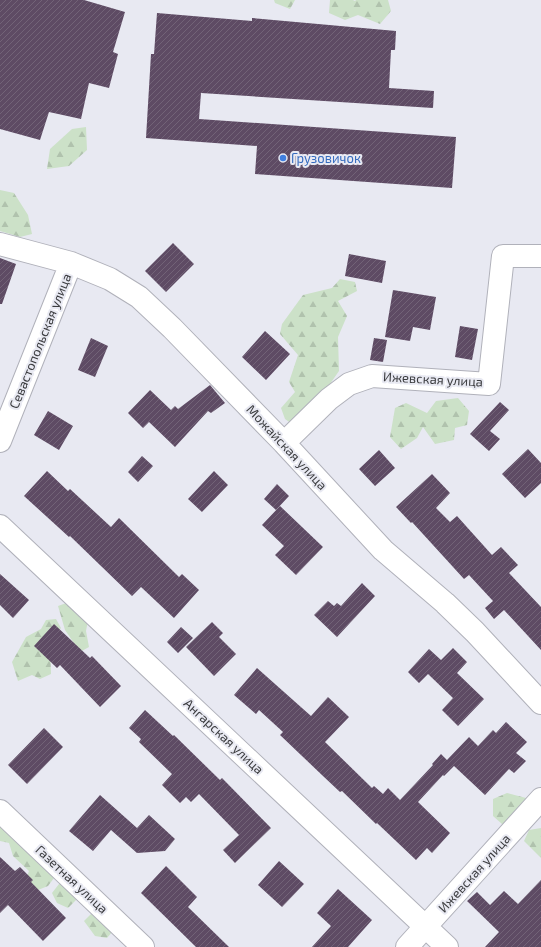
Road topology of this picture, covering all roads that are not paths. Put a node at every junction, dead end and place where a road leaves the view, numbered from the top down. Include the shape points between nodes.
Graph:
1 (0, 244) edge
2 (541, 256) edge
3 (71, 264) junction
4 (0, 441) edge
5 (284, 443) junction
6 (0, 526) edge
7 (541, 703) edge
8 (541, 799) edge
9 (0, 811) edge
10 (426, 926) junction
11 (143, 947) edge
12 (407, 947) edge
13 (448, 947) edge

1 - 3 street, Можайская улица
2 - 5 street, Ижевская улица via 503,256 489,384 372,376 349,384 329,399
3 - 4 street, Севастопольская улица
3 - 5 street, Можайская улица via 110,279 139,297
5 - 7 street, Можайская улица via 383,550 475,632
6 - 10 street, Ангарская улица
8 - 10 street, Ижевская улица
9 - 11 street, Газетная улица
10 - 12 street, Ижевская улица
10 - 13 street, Ангарская улица

